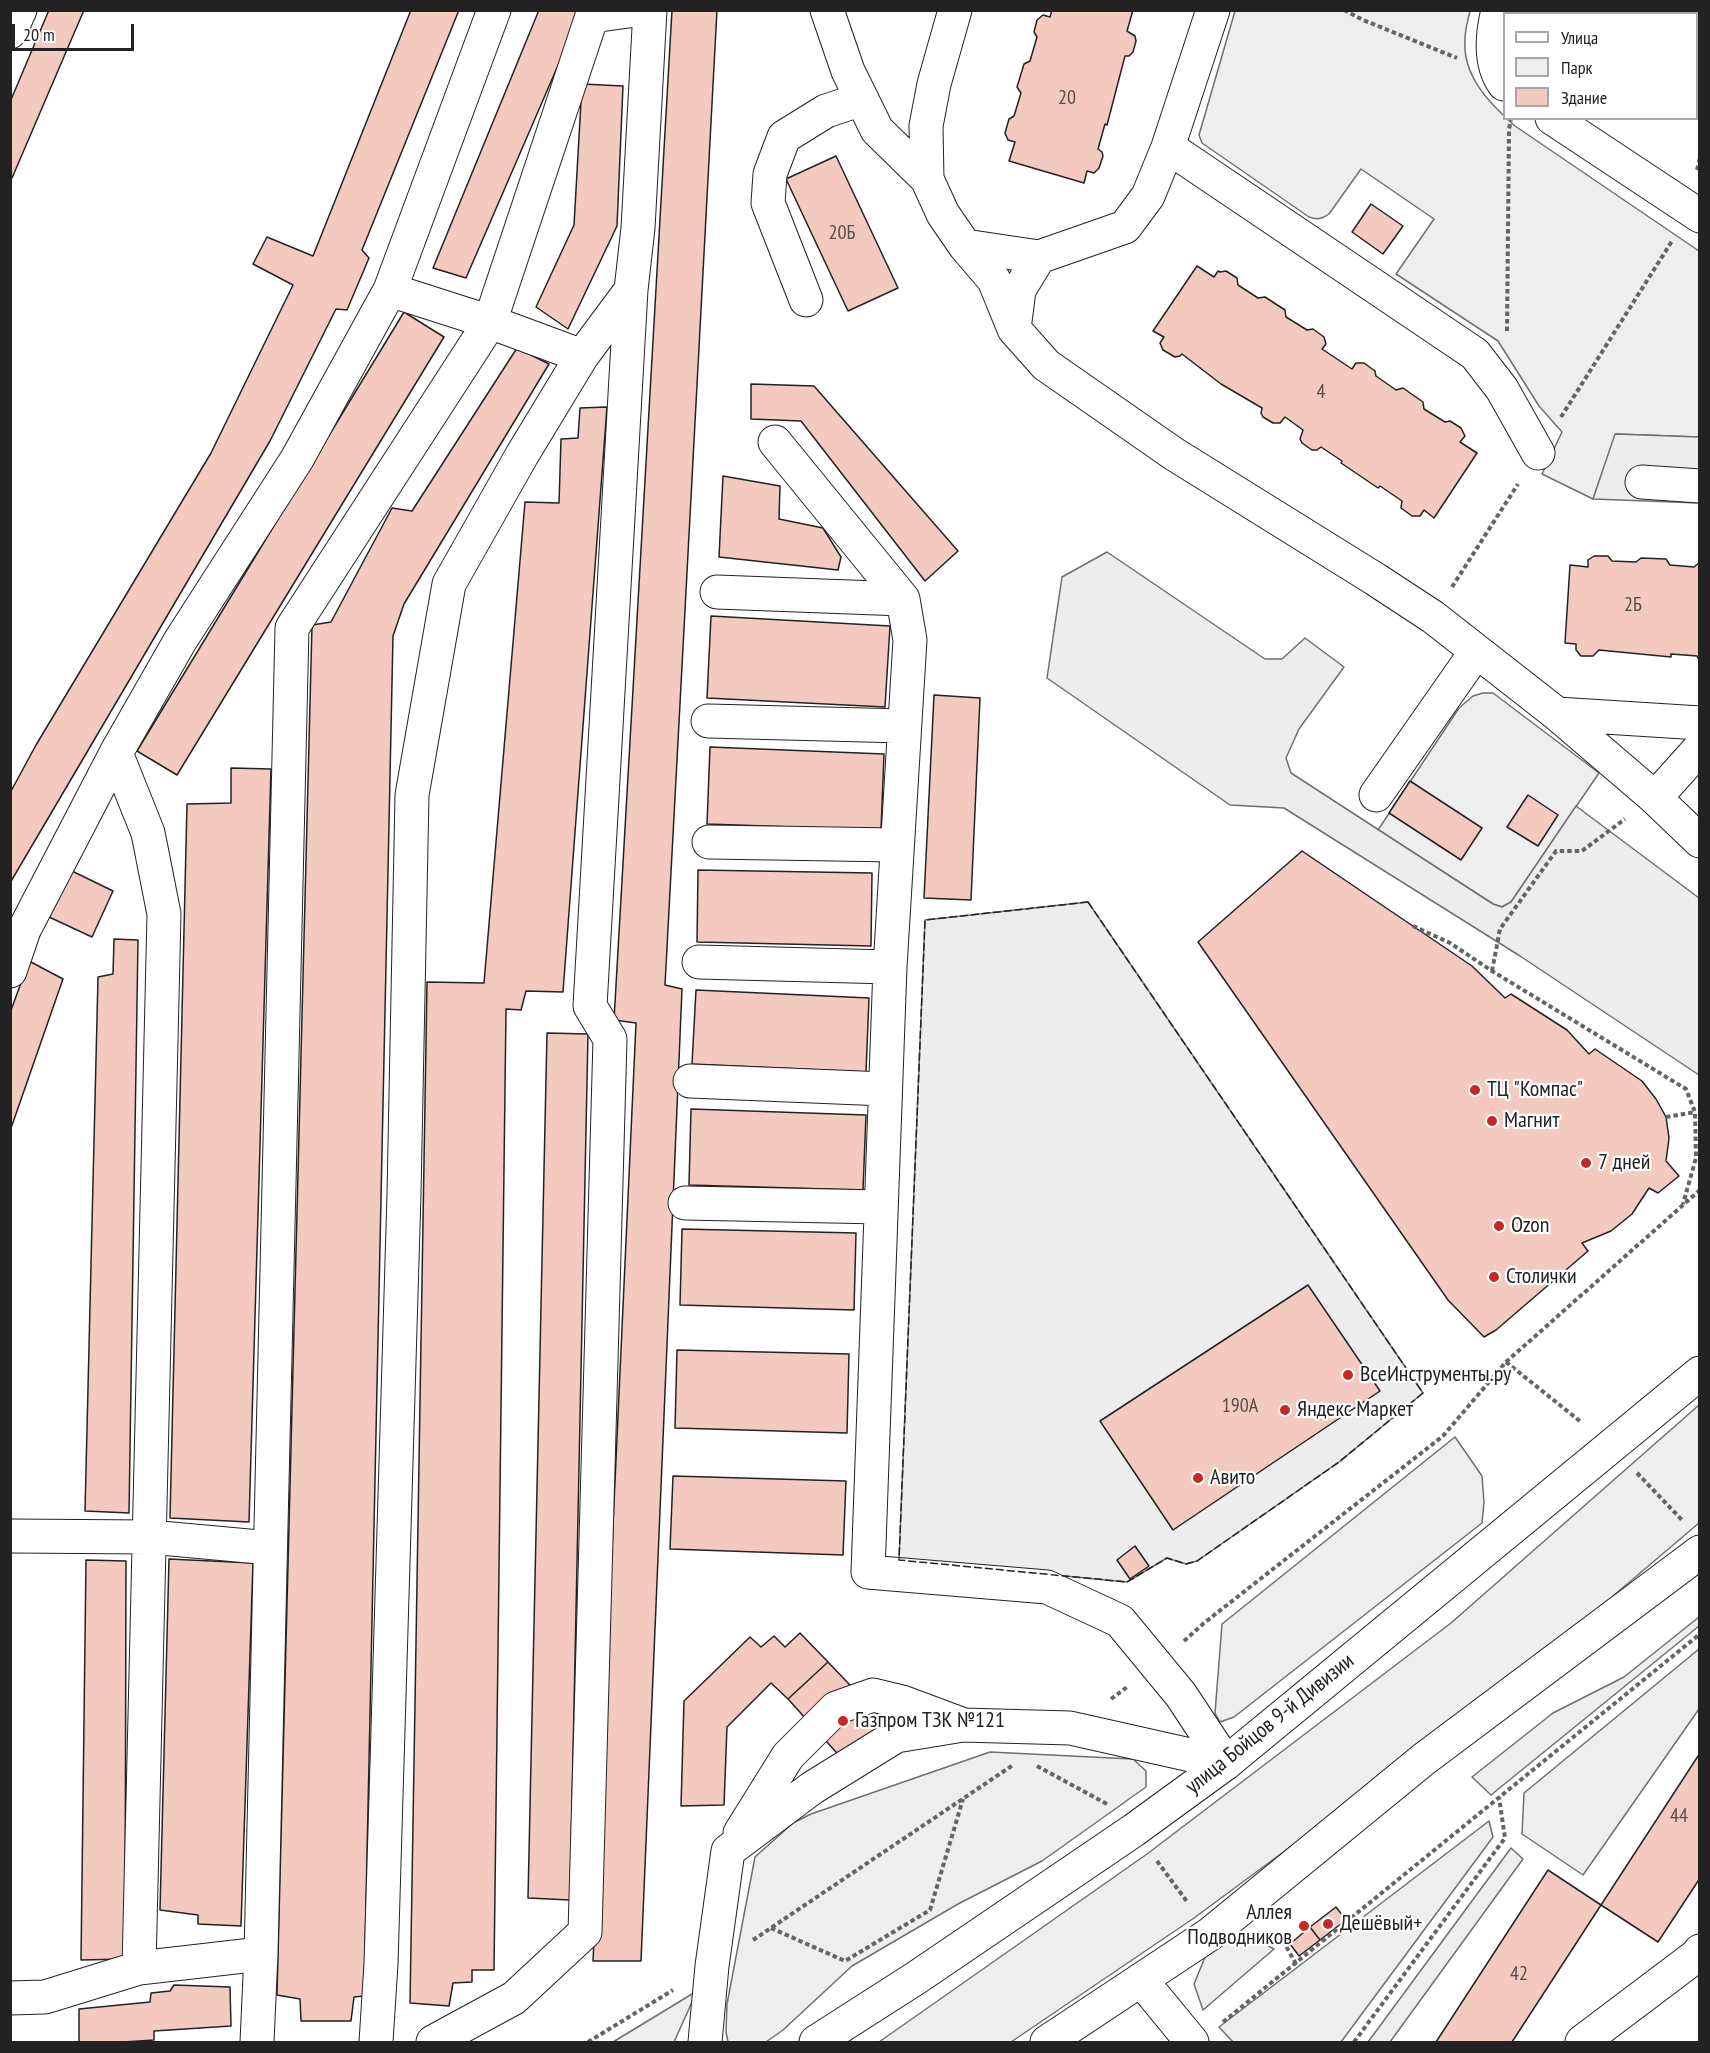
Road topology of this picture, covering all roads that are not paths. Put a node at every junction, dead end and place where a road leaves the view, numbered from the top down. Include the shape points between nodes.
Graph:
1 (20, 10) edge
2 (494, 10) edge
3 (636, 10) edge
4 (650, 10) edge
5 (828, 10) edge
6 (955, 10) edge
7 (1213, 10) edge
8 (1498, 10) edge
9 (10, 32) edge
10 (1501, 79) edge
11 (862, 99) junction
12 (1555, 120) edge
13 (1168, 147) junction
14 (927, 179) junction
15 (1700, 216) edge
16 (965, 246) junction
17 (1039, 257) junction
18 (390, 290) junction
19 (631, 290) junction
20 (806, 300) dead end
21 (490, 322) junction
22 (1014, 328) junction
23 (582, 356) junction
24 (776, 442) dead end
25 (1538, 453) dead end
26 (1642, 482) dead end
27 (1700, 486) edge
28 (717, 592) dead end
29 (903, 599) junction
30 (1476, 652) junction
31 (1557, 714) junction
32 (708, 721) dead end
33 (1700, 723) edge
34 (904, 726) junction
35 (1700, 748) edge
36 (116, 753) junction
37 (1376, 795) dead end
38 (1655, 798) junction
39 (1700, 841) edge
40 (709, 842) dead end
41 (896, 845) junction
42 (699, 962) dead end
43 (890, 966) junction
44 (10, 971) edge
45 (690, 1081) dead end
46 (885, 1089) junction
47 (685, 1203) dead end
48 (881, 1207) junction
49 (1700, 1373) edge
50 (10, 1536) edge
51 (150, 1537) junction
52 (270, 1548) junction
53 (1700, 1552) edge
54 (963, 1725) junction
55 (1226, 1763) junction
56 (728, 1851) junction
57 (1700, 1951) edge
58 (261, 1954) junction
59 (139, 1968) junction
60 (1141, 1980) junction
61 (10, 1998) edge
62 (1203, 2035) edge
63 (257, 2043) edge
64 (376, 2043) edge
65 (433, 2043) edge
66 (705, 2043) edge
67 (816, 2043) edge
68 (1047, 2043) edge
69 (1582, 2043) edge

1 - 9 main road
2 - 18 main road
3 - 21 main road via 592,16
4 - 19 main road
5 - 11 main road via 848,71
6 - 14 main road via 926,126
7 - 13 main road
8 - 10 main road via 1494,58
11 - 14 main road via 877,130
11 - 20 main road via 826,111 784,137 770,174 768,203
12 - 15 main road
13 - 17 main road via 1148,196 1125,227
13 - 25 main road via 1475,354 1502,389
14 - 16 main road via 943,214
16 - 17 main road
16 - 22 main road via 994,280
17 - 22 main road via 1019,290
18 - 21 main road
18 - 36 main road via 297,459 180,641
19 - 23 main road
19 - 65 main road via 590,1006 610,1039 585,1932 514,1998
21 - 23 main road
21 - 52 main road via 292,628
22 - 30 main road via 1046,365 1174,454 1376,579
23 - 64 main road via 449,584 412,795 404,1194
24 - 29 main road
26 - 27 main road
28 - 29 main road
29 - 34 main road via 910,640
30 - 31 main road
30 - 37 main road
31 - 33 main road
31 - 38 main road
32 - 34 main road
34 - 41 main road
35 - 38 main road
36 - 44 main road via 24,930
36 - 51 main road via 148,833 164,914
38 - 39 main road
40 - 41 main road
41 - 43 main road
42 - 43 main road
43 - 46 main road
45 - 46 main road
46 - 48 main road
47 - 48 main road
48 - 55 main road via 868,1572 1047,1587 1120,1620 1181,1695
49 - 55 main road, улица Бойцов 9-й Дивизии
50 - 51 main road
51 - 52 main road
51 - 59 main road
52 - 58 main road
53 - 60 main road via 1424,1759 1210,1934
54 - 55 main road via 1070,1728
54 - 56 main road via 896,1736 812,1788
54 - 56 main road via 902,1701 873,1695 836,1708 788,1756
55 - 67 main road, улица Бойцов 9-й Дивизии via 1134,1830
56 - 66 main road
57 - 69 main road
58 - 59 main road
58 - 63 main road
59 - 61 main road via 45,1997
60 - 62 main road
60 - 68 main road

